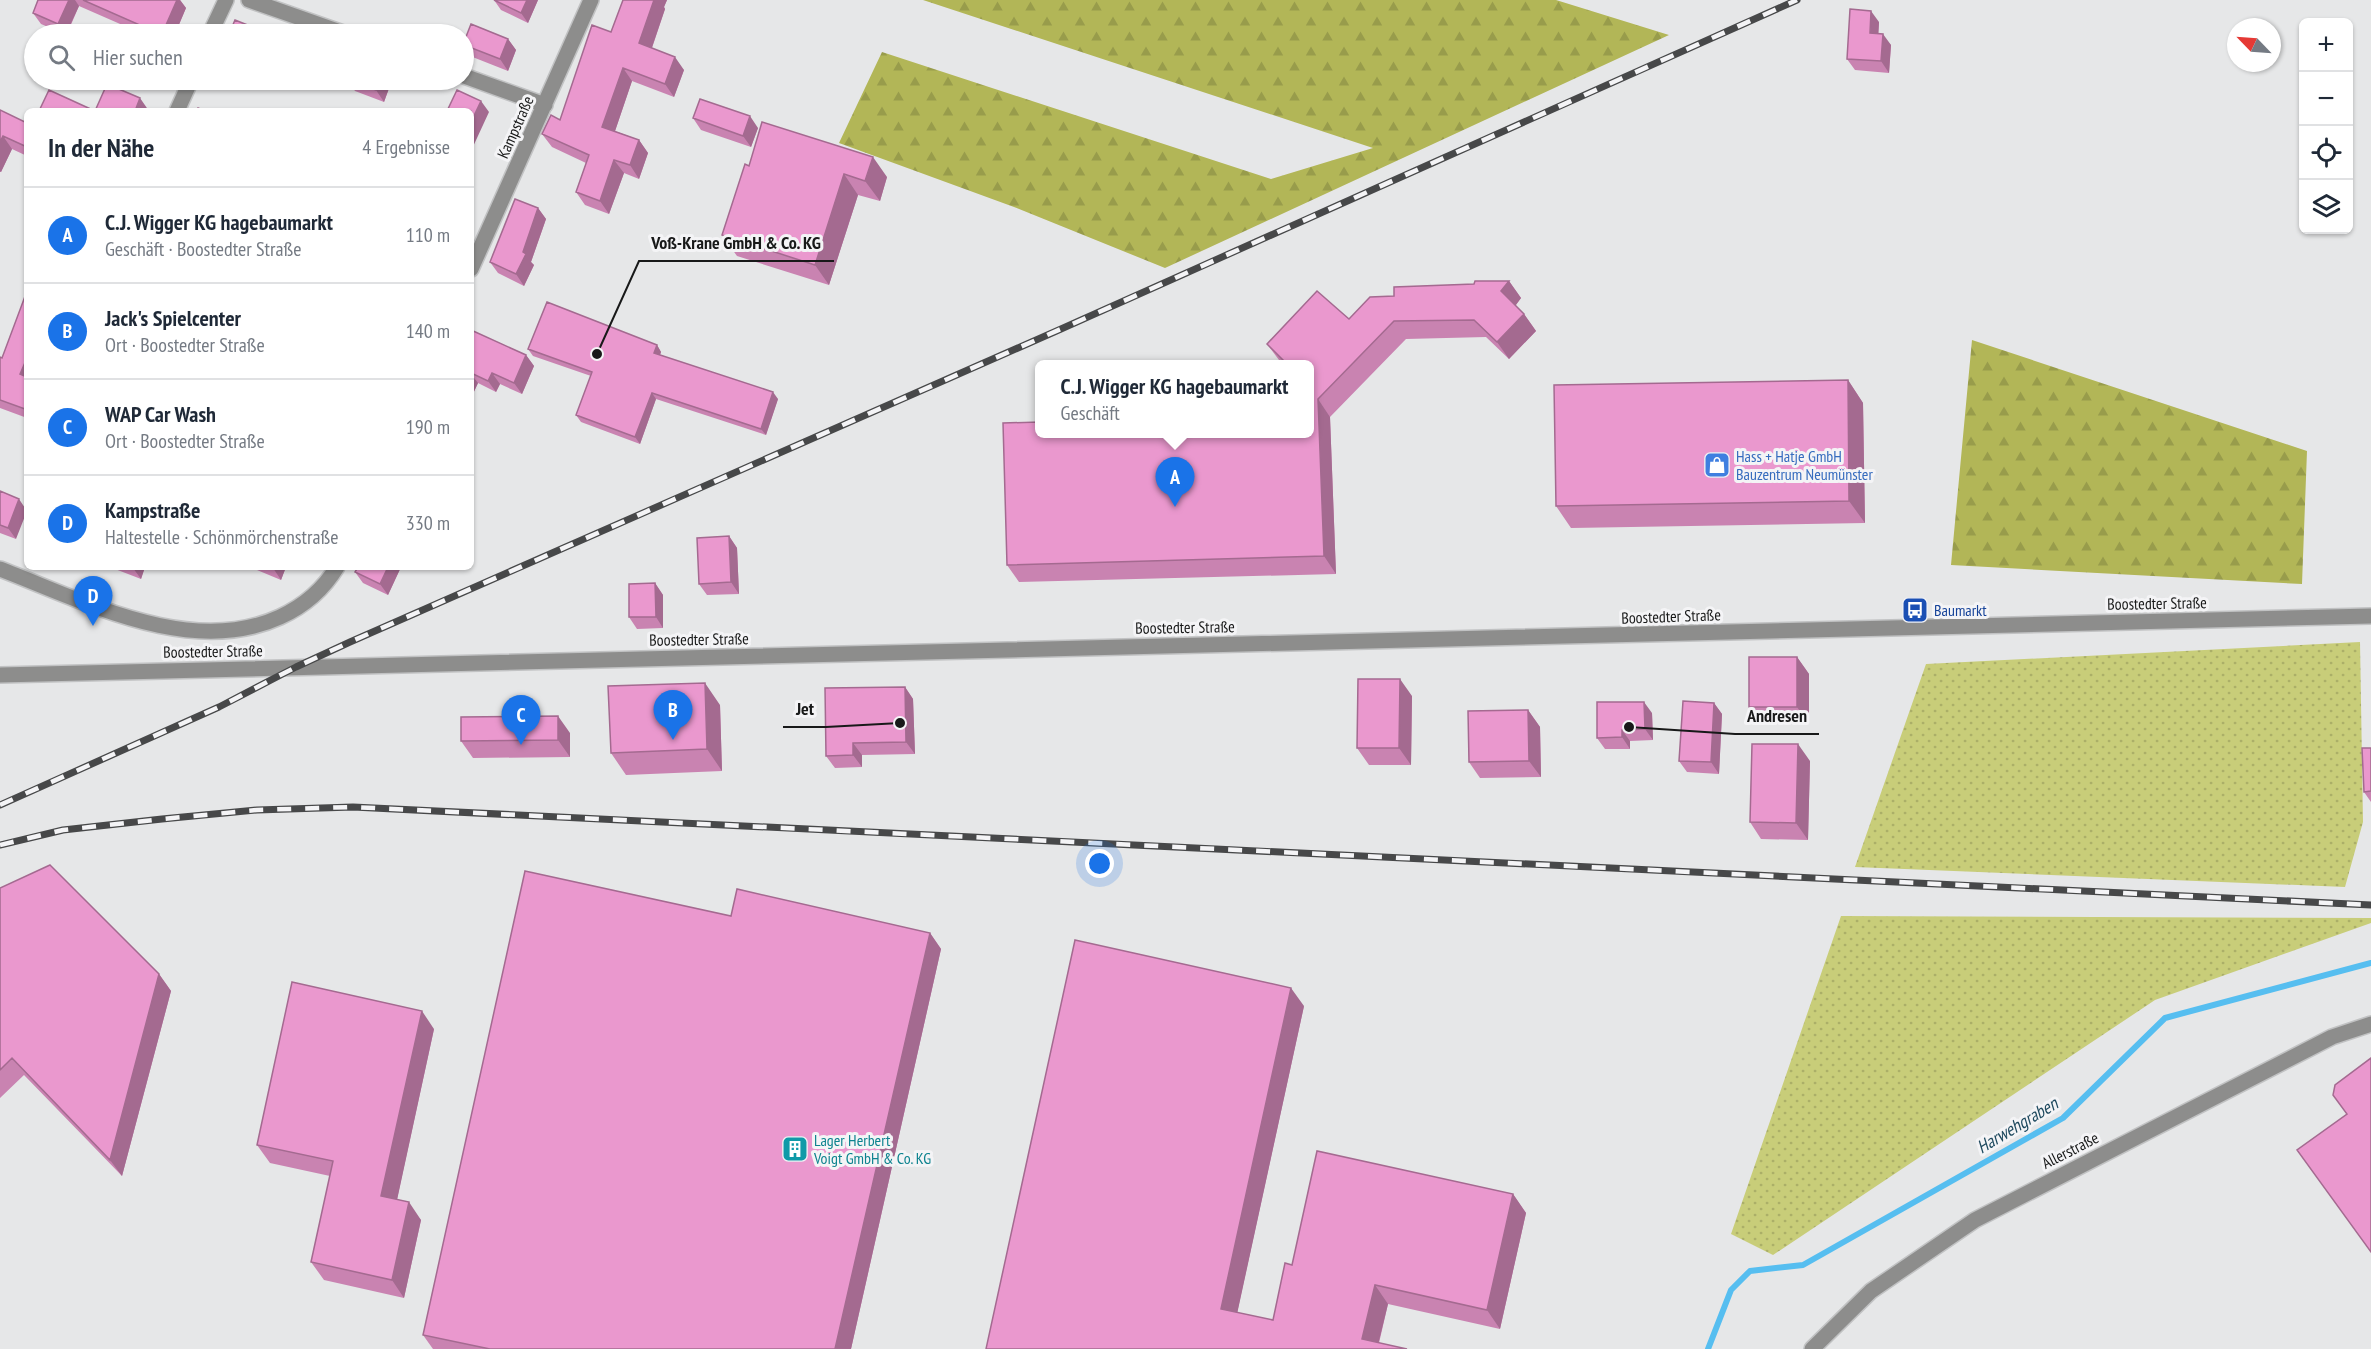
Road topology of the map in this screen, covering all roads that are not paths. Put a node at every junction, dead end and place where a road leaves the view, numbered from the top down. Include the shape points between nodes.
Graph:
1 (226, 0) edge
2 (249, 0) edge
3 (591, 0) edge
4 (215, 24) edge
5 (317, 24) edge
6 (474, 80) edge
7 (186, 90) edge
8 (545, 105) junction
9 (178, 108) edge
10 (474, 261) edge
11 (0, 569) edge
12 (335, 570) edge
13 (2371, 616) edge
14 (0, 675) edge
15 (2371, 1024) edge
16 (1812, 1349) edge

1 - 4 street
2 - 5 street
3 - 8 street, Kampstraße
6 - 8 street
7 - 9 street
8 - 10 street, Kampstraße
11 - 12 street via 109,611 177,629 220,631 271,621 307,602
13 - 14 street, Boostedter Straße
15 - 16 street, Allerstraße via 2332,1037 1975,1220 1871,1291

